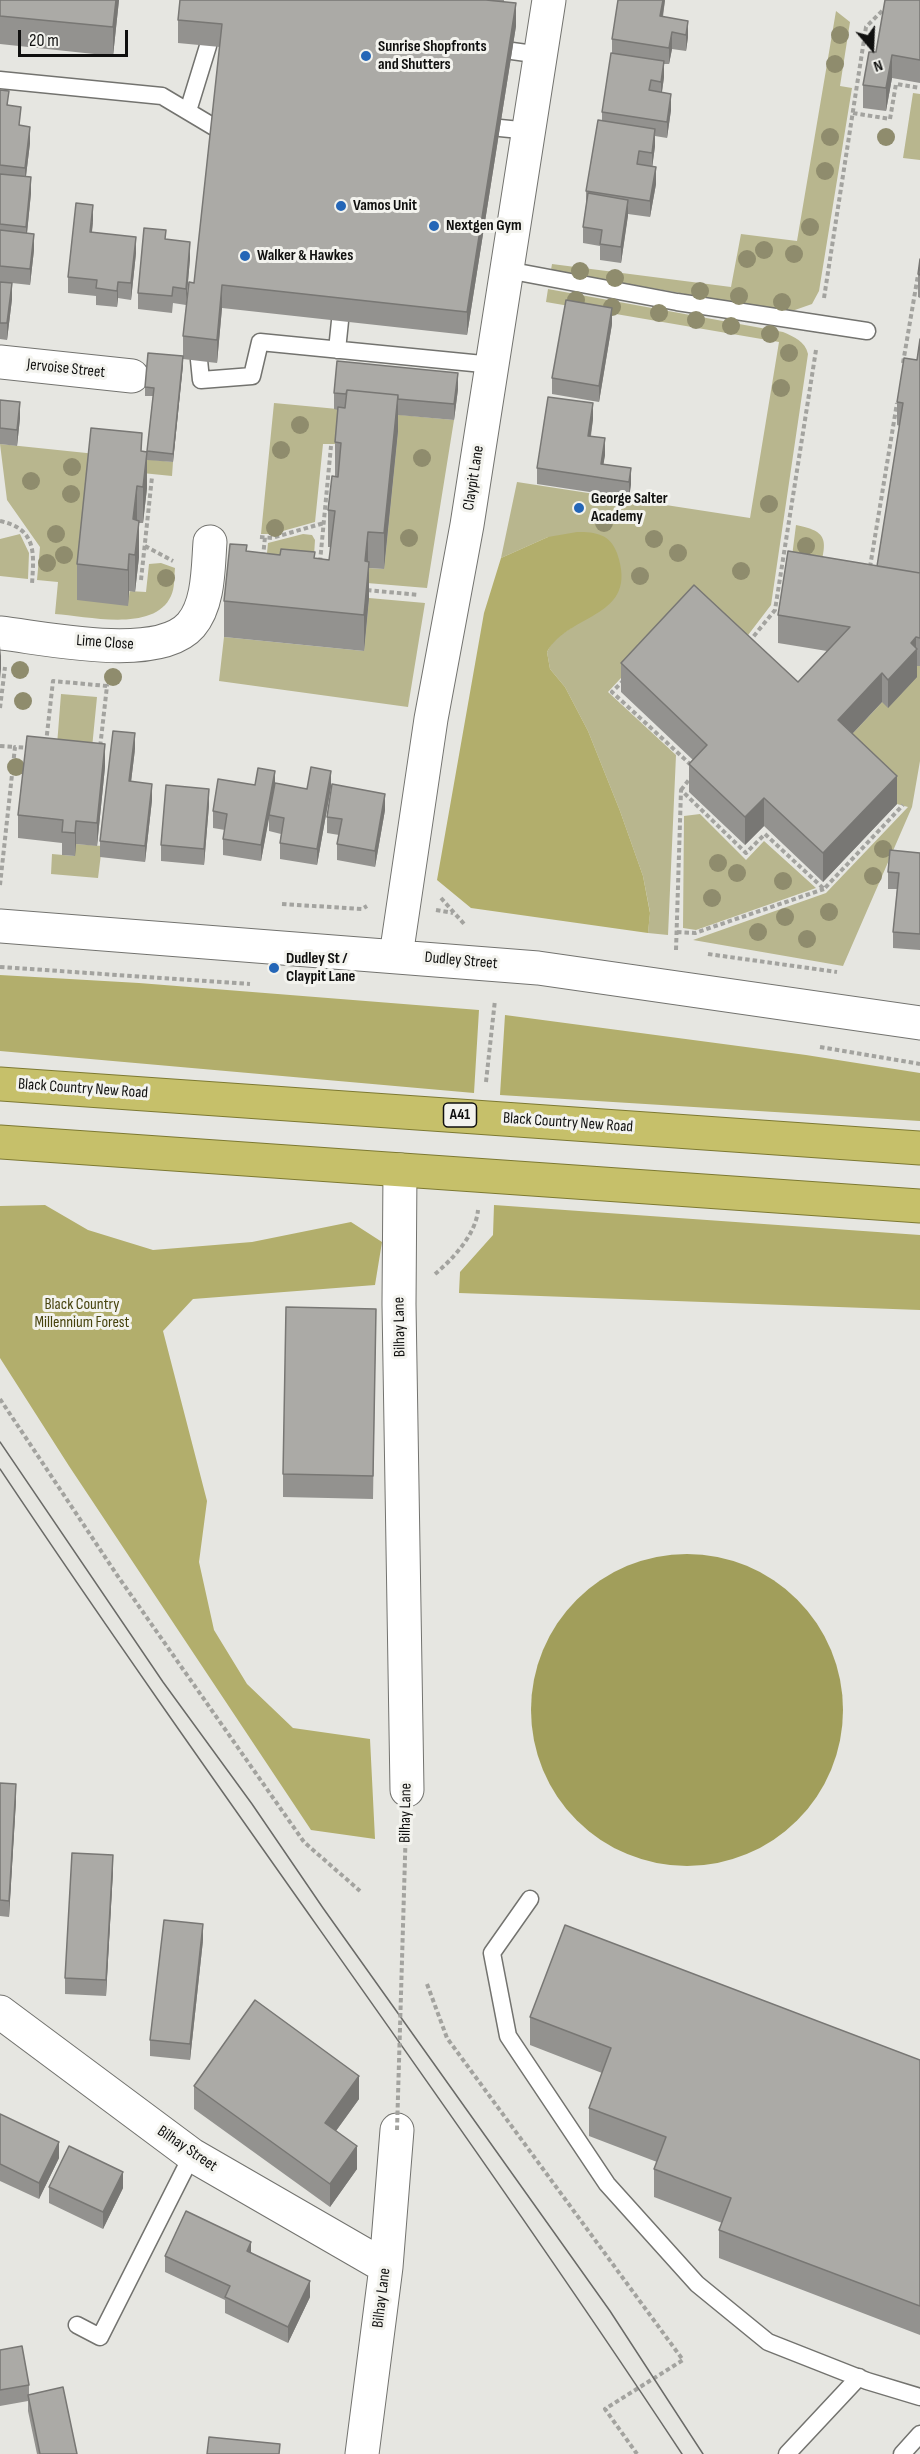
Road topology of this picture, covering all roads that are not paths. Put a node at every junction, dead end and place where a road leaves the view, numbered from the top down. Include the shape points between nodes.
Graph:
1 (549, 0) edge
2 (208, 46) edge
3 (221, 60) edge
4 (202, 64) junction
5 (0, 80) edge
6 (188, 111) junction
7 (214, 127) edge
8 (507, 270) junction
9 (340, 321) edge
10 (867, 331) dead end
11 (337, 350) junction
12 (199, 360) edge
13 (0, 362) edge
14 (492, 365) junction
15 (132, 376) dead end
16 (210, 542) dead end
17 (0, 633) edge
18 (0, 926) edge
19 (396, 956) junction
20 (920, 1023) edge
21 (0, 1084) edge
22 (0, 1142) edge
23 (920, 1148) edge
24 (400, 1170) junction
25 (920, 1206) edge
26 (407, 1790) road end
27 (530, 1899) dead end
28 (0, 2012) edge
29 (397, 2130) road end
30 (192, 2155) junction
31 (386, 2267) junction
32 (77, 2325) dead end
33 (859, 2377) junction
34 (920, 2397) edge
35 (920, 2434) edge
36 (362, 2454) edge
37 (787, 2454) edge
38 (902, 2454) edge

1 - 8 street, Claypit Lane via 526,53 515,130
2 - 4 lane
3 - 4 lane
4 - 6 lane
5 - 6 lane via 162,96
6 - 7 lane
8 - 10 lane via 677,302
8 - 14 street, Claypit Lane
9 - 11 lane
11 - 12 lane via 260,342 252,376 231,378 201,380
11 - 14 lane
13 - 15 street, Jervoise Street
14 - 19 street, Claypit Lane via 431,719
16 - 17 street, Lime Close via 201,605 191,625 177,636 132,647
18 - 19 street, Dudley Street
19 - 20 street, Dudley Street via 538,968
21 - 23 highway, Black Country New Road / A41
22 - 24 highway
24 - 25 highway
24 - 26 street, Bilhay Lane
27 - 33 lane via 492,1953 508,2036 607,2184 697,2284 768,2342
28 - 30 street, Bilhay Street
29 - 31 street, Bilhay Lane
30 - 31 street, Bilhay Street
30 - 32 lane via 100,2337
31 - 36 street, Bilhay Lane
33 - 34 lane
33 - 37 lane
35 - 38 lane

